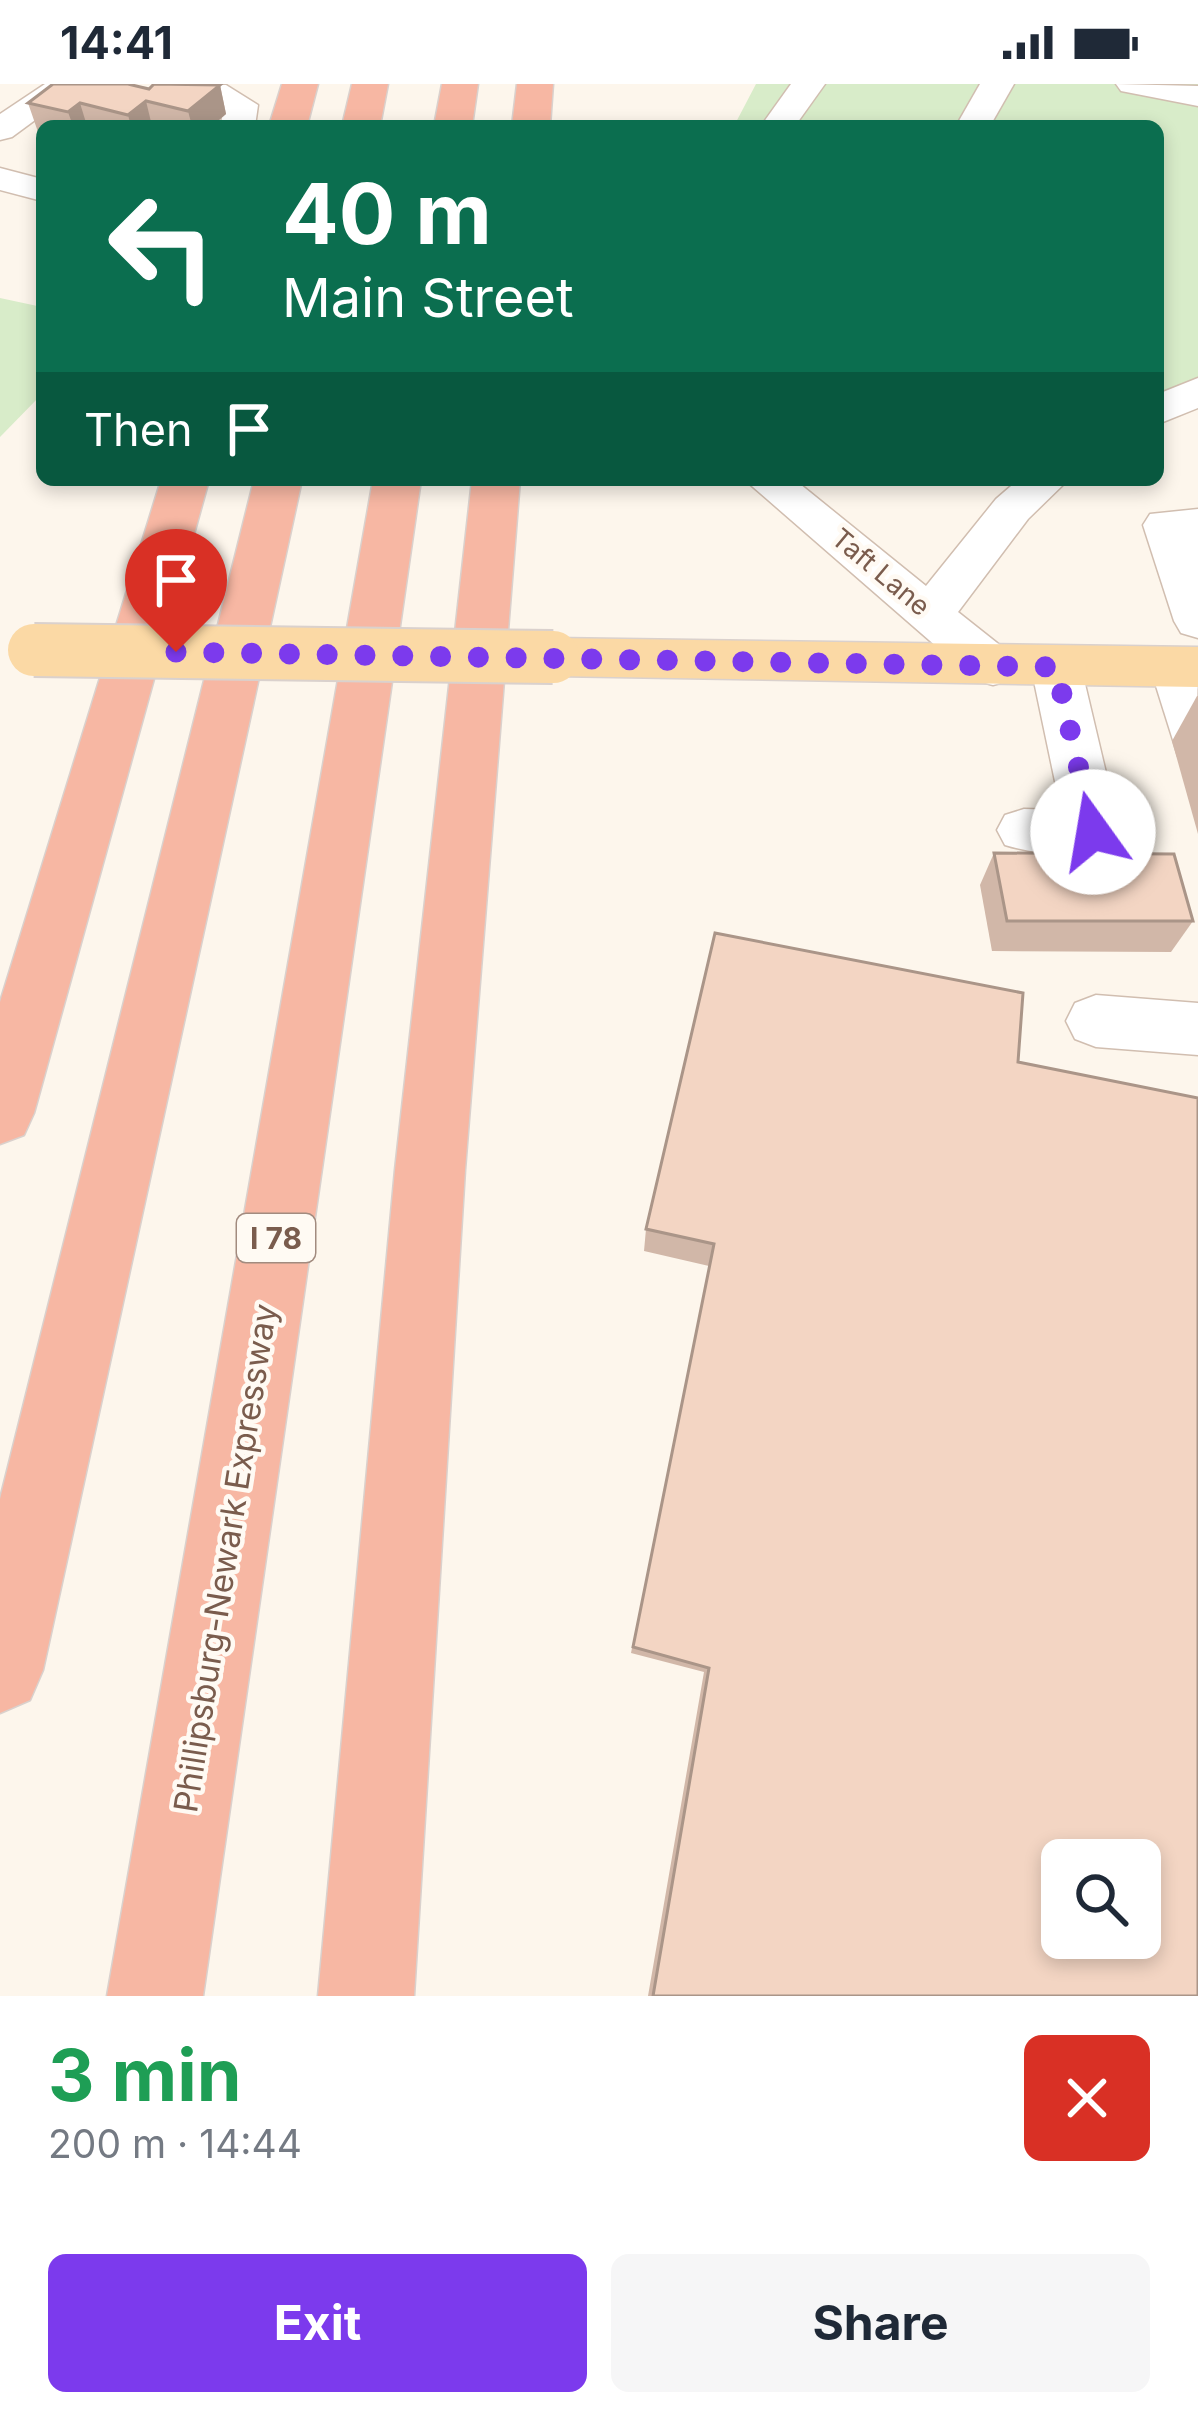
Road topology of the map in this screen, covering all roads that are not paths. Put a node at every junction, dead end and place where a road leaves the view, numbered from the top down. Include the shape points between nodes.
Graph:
1 (67, 84) edge
2 (171, 84) edge
3 (300, 84) edge
4 (370, 84) edge
5 (460, 84) edge
6 (535, 84) edge
7 (808, 84) edge
8 (997, 84) edge
9 (1152, 86) edge
10 (1198, 96) edge
11 (240, 115) edge
12 (290, 120) edge
13 (362, 120) edge
14 (454, 120) edge
15 (532, 120) edge
16 (782, 120) edge
17 (977, 120) edge
18 (0, 130) edge
19 (0, 179) edge
20 (36, 188) edge
21 (1198, 391) edge
22 (1164, 407) edge
23 (183, 486) edge
24 (277, 486) edge
25 (396, 486) edge
26 (495, 486) edge
27 (774, 486) edge
28 (1039, 486) edge
29 (1198, 524) edge
30 (930, 614) junction
31 (17, 651) edge
32 (1190, 651) edge
33 (993, 667) junction
34 (1056, 667) junction
35 (1196, 742) edge
36 (1024, 830) dead end
37 (1096, 1021) dead end
38 (1198, 1029) edge
39 (0, 1113) edge
40 (0, 1670) edge
41 (155, 1996) edge
42 (366, 1996) edge

1 - 18 street
2 - 11 street via 226,95
3 - 12 highway
4 - 13 highway
5 - 14 highway
6 - 15 highway
7 - 16 street
8 - 17 street
9 - 10 street
19 - 20 street
21 - 22 street
23 - 39 highway
24 - 40 highway
25 - 41 highway, Phillipsburg-Newark Expressway / I 78
26 - 42 highway via 431,1148
27 - 30 street, Taft Lane
28 - 30 street via 1012,508
29 - 32 street via 1166,524
30 - 33 street, Taft Lane
31 - 33 main road, bridge
32 - 34 main road
32 - 35 street
33 - 34 main road
34 - 36 street via 1093,832
37 - 38 street

